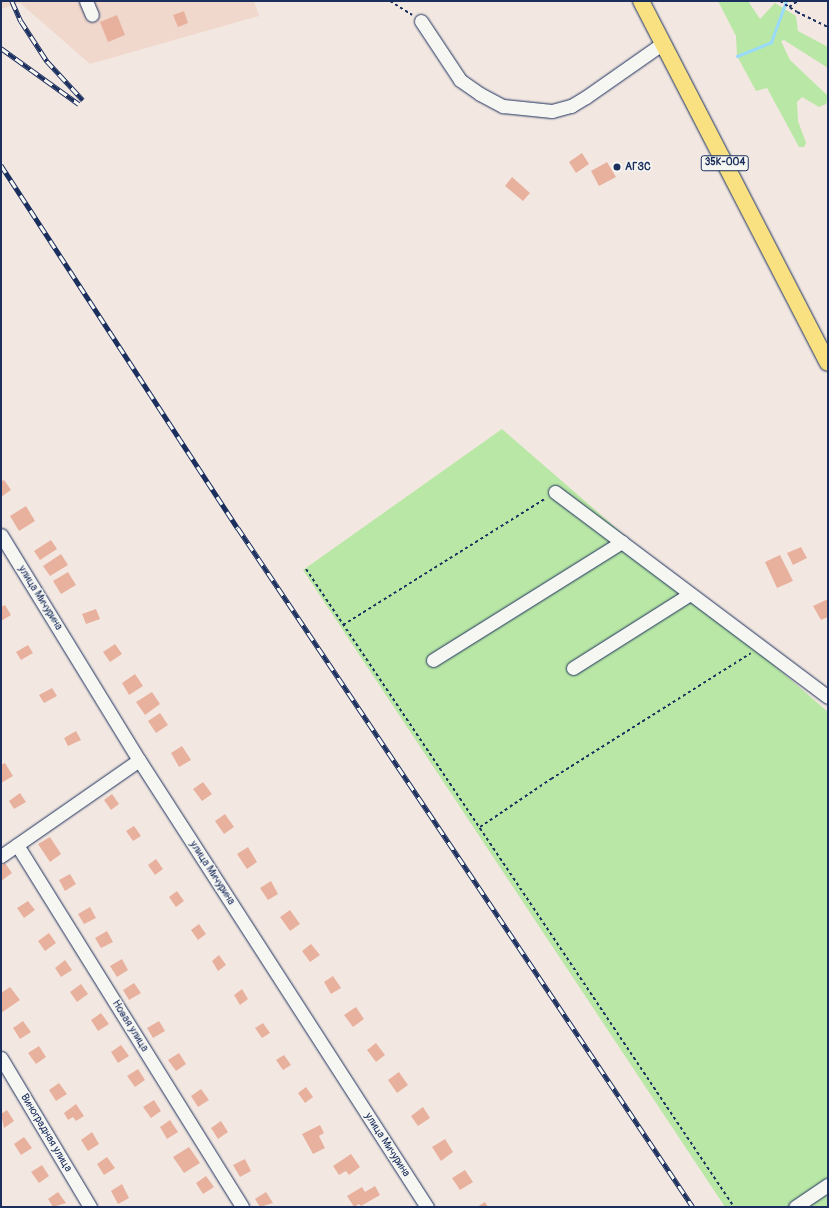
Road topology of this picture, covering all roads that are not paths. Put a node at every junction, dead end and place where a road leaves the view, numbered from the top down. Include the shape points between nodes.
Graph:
1 (86, 1) edge
2 (641, 1) edge
3 (92, 15) dead end
4 (421, 21) road end
5 (663, 43) junction
6 (828, 363) edge
7 (555, 492) road end
8 (1, 535) edge
9 (622, 542) junction
10 (690, 594) junction
11 (433, 660) dead end
12 (573, 668) dead end
13 (828, 697) edge
14 (139, 760) junction
15 (17, 845) junction
16 (1, 856) edge
17 (1, 1058) edge
18 (828, 1185) edge
19 (90, 1207) edge
20 (242, 1207) edge
21 (427, 1207) edge
22 (795, 1207) edge

1 - 3 street
2 - 5 main road, 35К-004
4 - 5 street via 460,80 480,94 502,106 552,111 571,106 586,97
5 - 6 main road, 35К-004
7 - 9 street
8 - 14 street, улица Мичурина
9 - 10 street
9 - 11 street
10 - 12 street
10 - 13 street
14 - 15 street
14 - 21 street, улица Мичурина
15 - 16 street
15 - 20 street, Новая улица
17 - 19 street, Виноградная улица
18 - 22 street

